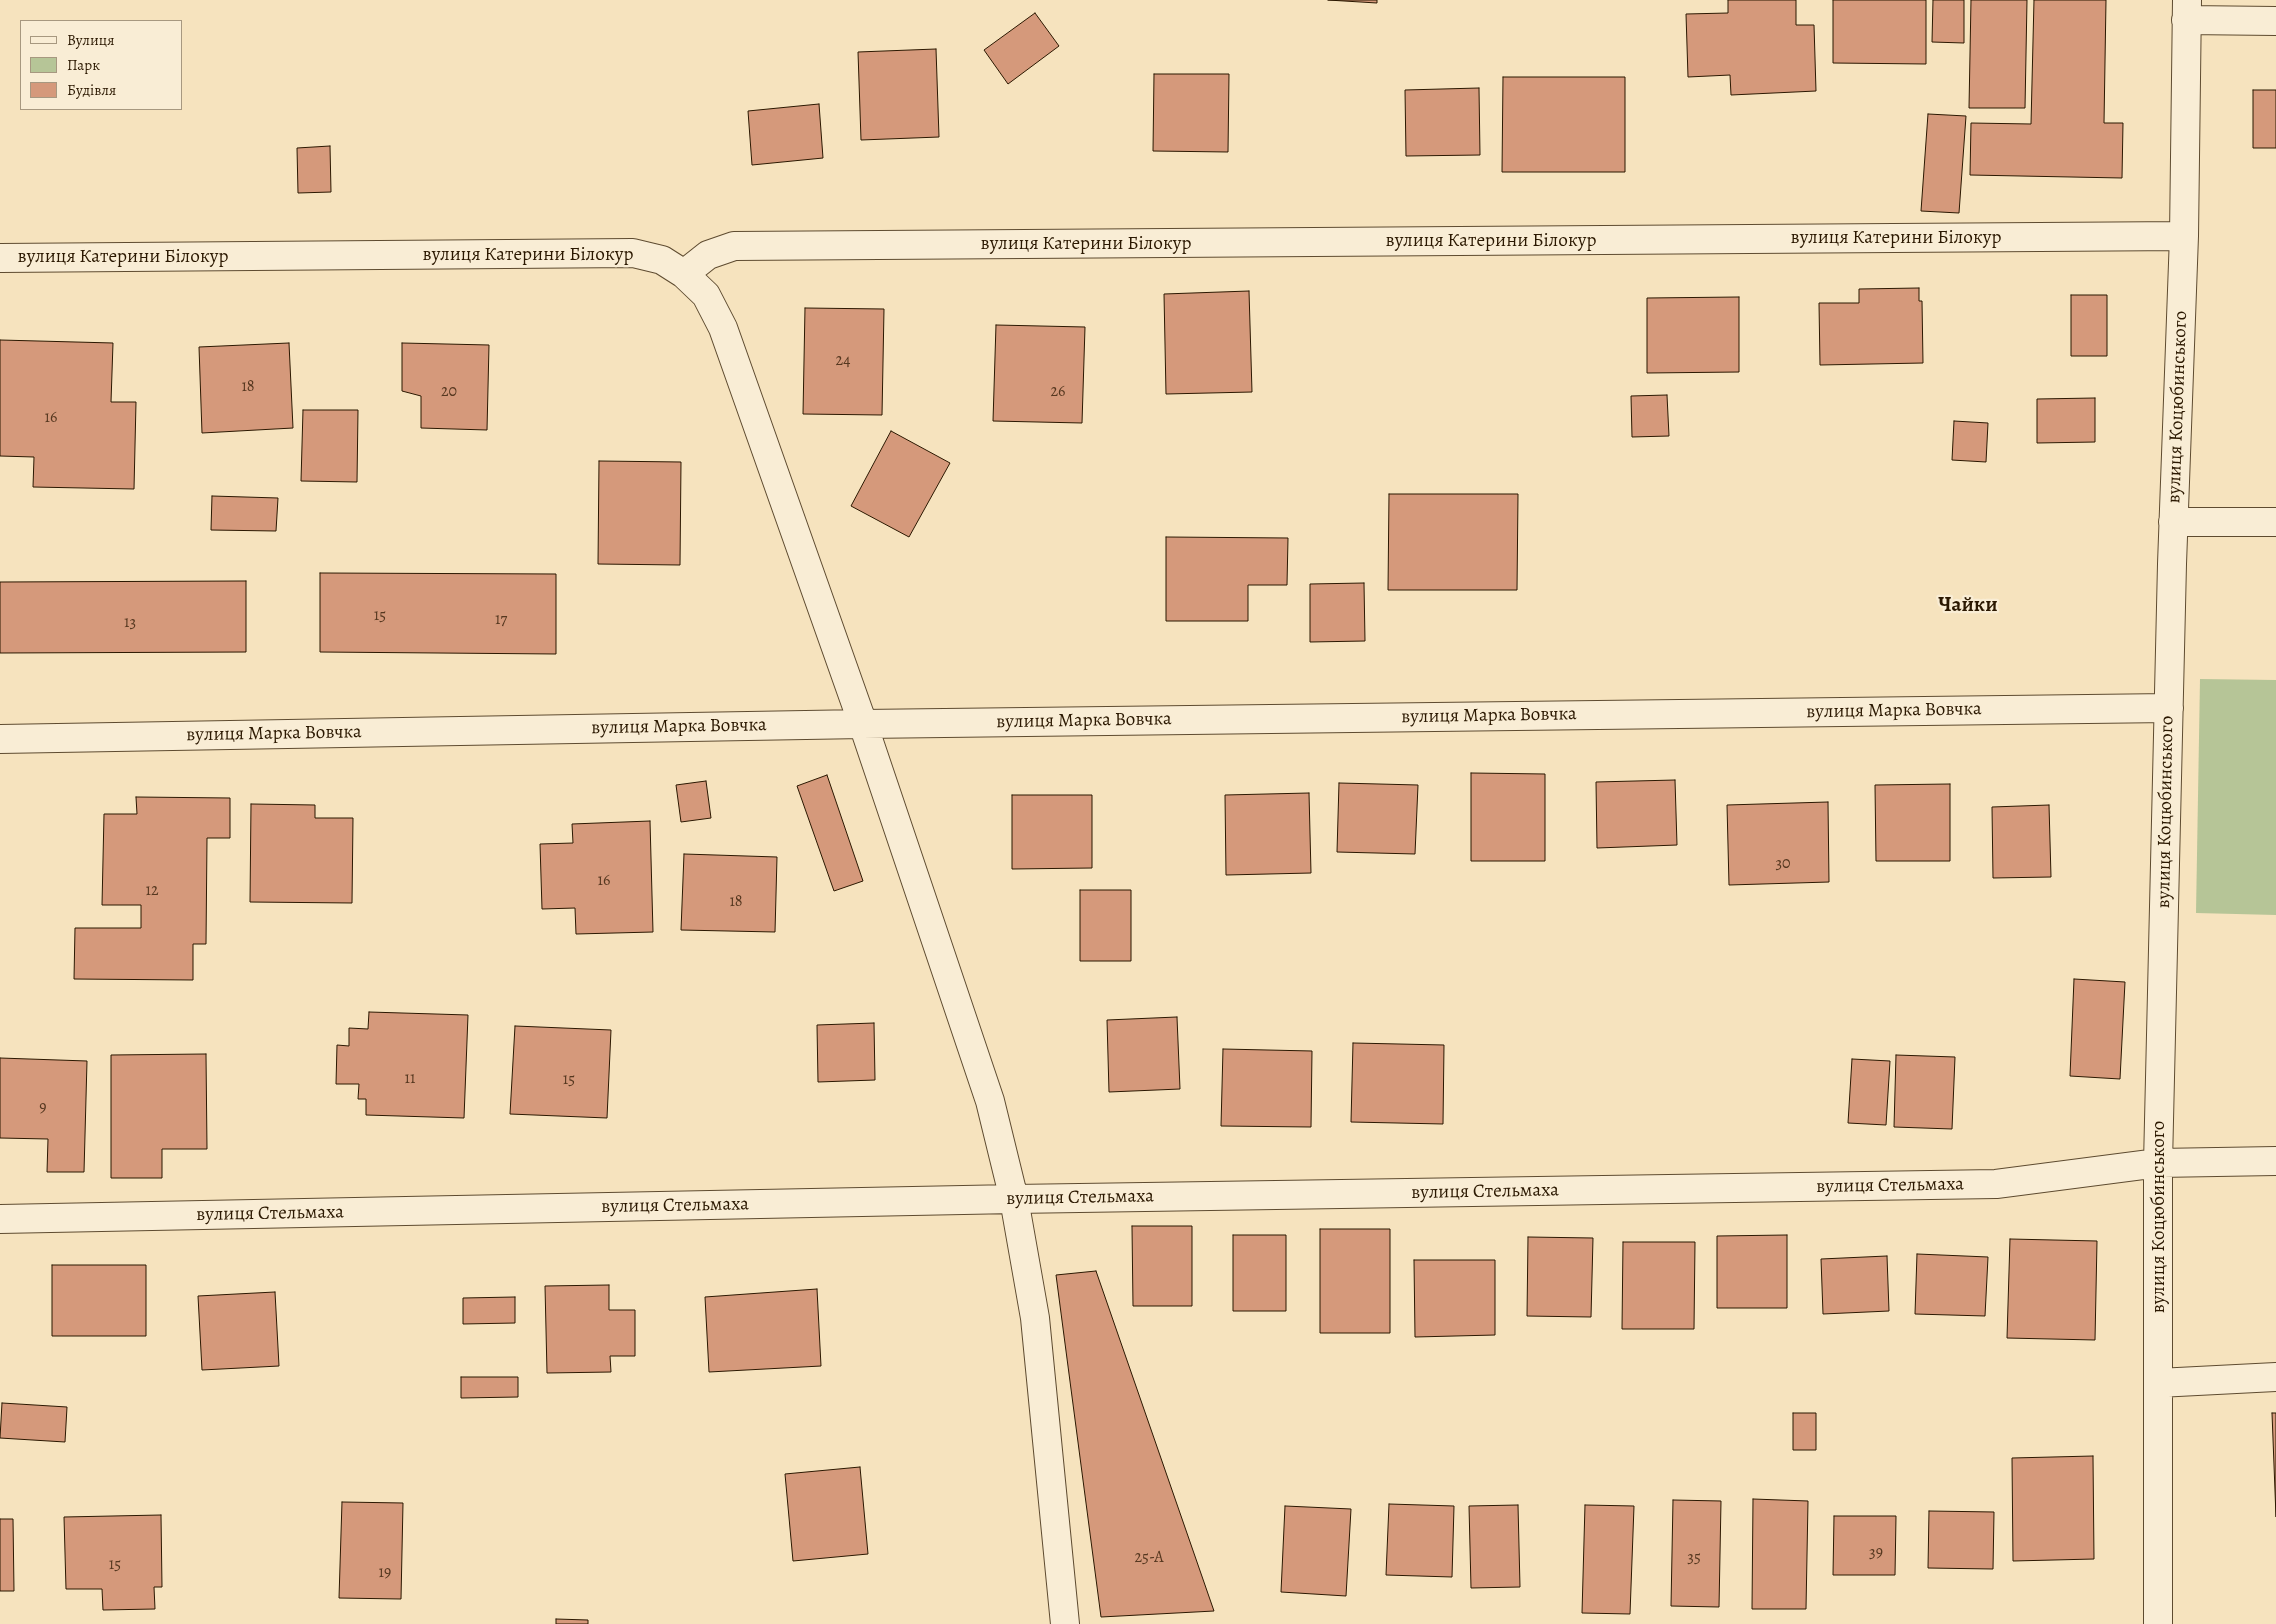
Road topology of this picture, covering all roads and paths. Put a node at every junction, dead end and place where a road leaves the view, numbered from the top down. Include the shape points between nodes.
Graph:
1 (2186, 10) edge
2 (2276, 21) edge
3 (2184, 236) junction
4 (0, 258) edge
5 (684, 274) junction
6 (2173, 522) junction
7 (2276, 522) edge
8 (2169, 708) junction
9 (863, 724) junction
10 (0, 739) edge
11 (2276, 1161) edge
12 (2158, 1163) junction
13 (1014, 1199) junction
14 (0, 1219) edge
15 (2276, 1377) edge
16 (2158, 1383) junction
17 (1065, 1624) edge
18 (2158, 1624) edge

1 - 2 street
1 - 3 street, вулиця Коцюбинського
3 - 5 street, вулиця Катерини Білокур via 734,246 708,255
3 - 6 street, вулиця Коцюбинського
4 - 5 street, вулиця Катерини Білокур via 633,252 662,260
5 - 9 street via 706,295 723,328
6 - 7 street
6 - 8 street, вулиця Коцюбинського
8 - 9 street, вулиця Марка Вовчка
8 - 12 street, вулиця Коцюбинського
9 - 10 street, вулиця Марка Вовчка
9 - 13 street via 990,1101
11 - 12 street, вулиця Стельмаха
12 - 13 street, вулиця Стельмаха via 1996,1184
12 - 16 street, вулиця Коцюбинського
13 - 14 street, вулиця Стельмаха
13 - 17 street via 1035,1318
15 - 16 street
16 - 18 street, вулиця Коцюбинського

